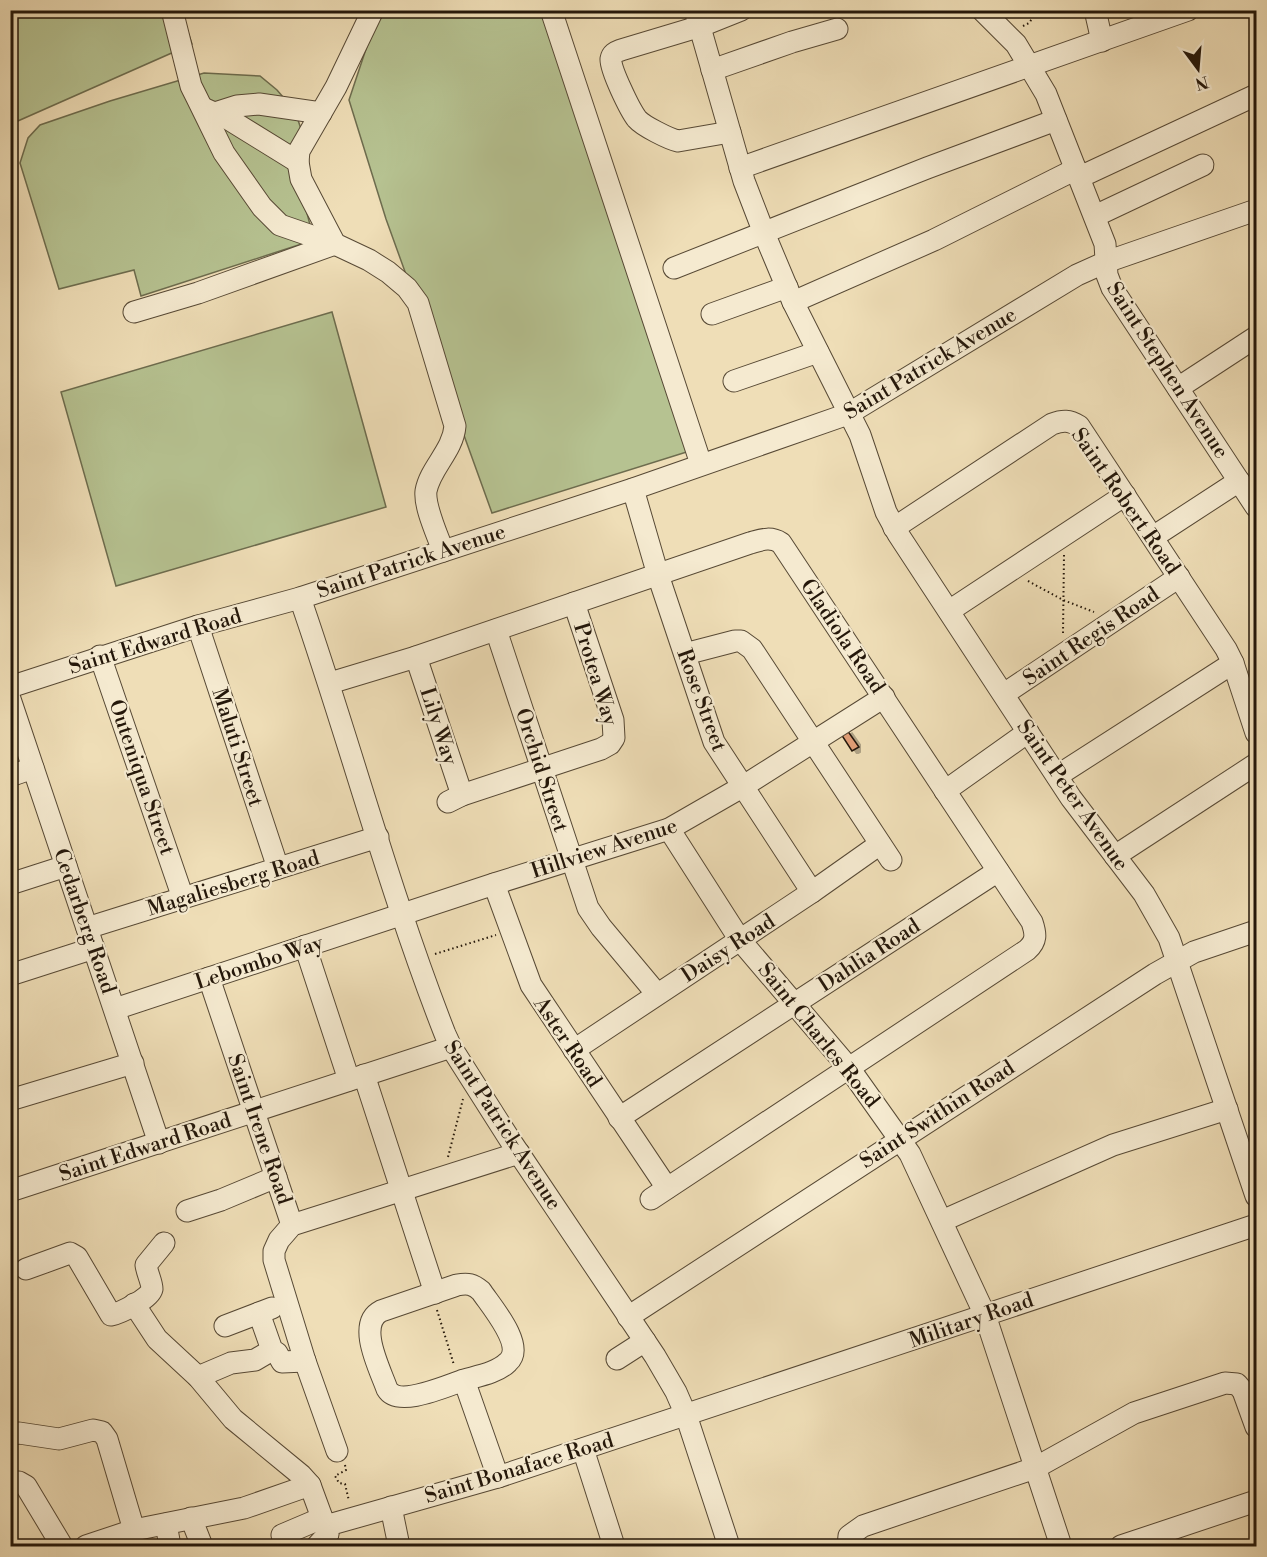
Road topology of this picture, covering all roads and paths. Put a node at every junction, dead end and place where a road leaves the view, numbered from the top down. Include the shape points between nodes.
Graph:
1 (172, 10) edge
2 (373, 10) edge
3 (551, 10) edge
4 (741, 10) edge
5 (982, 10) edge
6 (1038, 10) edge
7 (1095, 10) edge
8 (1188, 10) edge
9 (1156, 16) edge
10 (698, 18) edge
11 (837, 29) dead end
12 (1010, 39) junction
13 (1102, 41) junction
14 (1030, 68) junction
15 (712, 70) junction
16 (1257, 95) edge
17 (209, 111) junction
18 (321, 113) junction
19 (1056, 120) junction
20 (730, 132) junction
21 (298, 162) junction
22 (1203, 165) dead end
23 (740, 168) junction
24 (1078, 173) junction
25 (1257, 210) edge
26 (1095, 216) junction
27 (764, 232) junction
28 (335, 244) junction
29 (1106, 262) junction
30 (674, 268) dead end
31 (790, 294) junction
32 (134, 312) dead end
33 (712, 314) dead end
34 (1257, 337) edge
35 (818, 351) junction
36 (734, 381) dead end
37 (1178, 388) junction
38 (848, 414) junction
39 (701, 464) junction
40 (1239, 481) junction
41 (633, 489) junction
42 (1125, 495) junction
43 (1257, 507) edge
44 (894, 528) junction
45 (1061, 537) junction
46 (1153, 537) junction
47 (443, 551) junction
48 (1010, 571) junction
49 (658, 575) junction
50 (1179, 577) junction
51 (300, 598) junction
52 (1063, 600) junction
53 (574, 603) junction
54 (949, 611) junction
55 (1114, 620) junction
56 (198, 626) junction
57 (496, 630) junction
58 (1064, 653) junction
59 (685, 654) junction
60 (100, 656) junction
61 (416, 657) junction
62 (1233, 663) junction
63 (330, 683) junction
64 (10, 687) edge
65 (1004, 694) junction
66 (884, 697) junction
67 (10, 699) edge
68 (1028, 732) junction
69 (1257, 733) edge
70 (814, 742) junction
71 (1257, 764) edge
72 (33, 768) junction
73 (542, 769) junction
74 (10, 776) edge
75 (1057, 776) junction
76 (742, 787) junction
77 (945, 791) junction
78 (669, 829) junction
79 (378, 837) junction
80 (1115, 856) junction
81 (572, 859) junction
82 (66, 866) junction
83 (278, 868) junction
84 (998, 871) junction
85 (10, 884) edge
86 (495, 884) junction
87 (812, 892) junction
88 (183, 898) junction
89 (403, 914) junction
90 (87, 928) junction
91 (510, 930) junction
92 (1257, 931) edge
93 (740, 940) junction
94 (305, 946) junction
95 (94, 948) junction
96 (418, 959) junction
97 (1177, 961) junction
98 (10, 975) edge
99 (209, 978) junction
100 (657, 994) junction
101 (795, 1004) junction
102 (115, 1010) junction
103 (451, 1047) junction
104 (574, 1050) junction
105 (133, 1063) junction
106 (850, 1069) junction
107 (469, 1076) junction
108 (357, 1078) junction
109 (10, 1101) edge
110 (1227, 1109) junction
111 (254, 1112) junction
112 (619, 1118) junction
113 (900, 1138) junction
114 (159, 1143) junction
115 (519, 1153) junction
116 (276, 1177) junction
117 (441, 1177) junction
118 (401, 1190) junction
119 (10, 1191) edge
120 (1257, 1196) edge
121 (188, 1211) dead end
122 (942, 1221) junction
123 (292, 1225) junction
124 (1257, 1225) edge
125 (164, 1243) dead end
126 (26, 1269) dead end
127 (435, 1293) junction
128 (286, 1302) junction
129 (135, 1304) junction
130 (259, 1313) junction
131 (985, 1315) junction
132 (628, 1317) junction
133 (225, 1326) dead end
134 (645, 1341) junction
135 (272, 1350) junction
136 (617, 1359) dead end
137 (305, 1361) junction
138 (198, 1377) junction
139 (464, 1380) junction
140 (686, 1415) junction
141 (1257, 1427) edge
142 (10, 1435) edge
143 (583, 1449) junction
144 (337, 1451) joint
145 (1035, 1468) junction
146 (498, 1477) junction
147 (10, 1482) edge
148 (310, 1485) junction
149 (1257, 1501) edge
150 (391, 1507) junction
151 (191, 1518) junction
152 (354, 1518) junction
153 (323, 1522) junction
154 (166, 1524) junction
155 (134, 1530) junction
156 (282, 1535) dead end
157 (62, 1546) edge
158 (86, 1546) edge
159 (170, 1546) edge
160 (202, 1546) edge
161 (317, 1546) edge
162 (399, 1546) edge
163 (612, 1546) edge
164 (729, 1546) edge
165 (848, 1546) edge
166 (1061, 1546) edge
167 (1121, 1546) edge

1 - 17 street via 191,86
2 - 18 street
3 - 39 street
4 - 10 street
5 - 12 street, Saint Stephen Avenue
6 - 12 path
7 - 13 street
8 - 9 street
9 - 13 street
10 - 15 street, Saint Peter Avenue
10 - 20 street via 615,52 611,59 613,67 644,125 671,139
11 - 15 street
12 - 14 street, Saint Stephen Avenue
13 - 14 street
14 - 19 street, Saint Stephen Avenue
14 - 23 street
15 - 20 street, Saint Peter Avenue
16 - 24 street
17 - 18 street via 259,104
17 - 21 street
17 - 28 street via 224,153 262,207 280,225
18 - 21 street via 299,151
19 - 24 street, Saint Stephen Avenue
19 - 27 street
20 - 23 street, Saint Peter Avenue
21 - 28 street via 301,179
22 - 26 street
23 - 27 street, Saint Peter Avenue
24 - 26 street, Saint Stephen Avenue
24 - 31 street via 934,240
25 - 29 street, Saint Patrick Avenue
26 - 29 street, Saint Stephen Avenue via 1105,244
27 - 30 street
27 - 31 street, Saint Peter Avenue
28 - 32 street
28 - 47 street via 388,272 418,303 454,426 454,435 426,492
29 - 37 street, Saint Stephen Avenue via 1112,288
29 - 38 street, Saint Patrick Avenue via 1077,275
31 - 33 street
31 - 35 street, Saint Peter Avenue
34 - 37 street
35 - 36 street
35 - 38 street, Saint Peter Avenue
37 - 40 street, Saint Stephen Avenue
38 - 39 street, Saint Patrick Avenue
38 - 44 street, Saint Peter Avenue via 860,435
39 - 41 street, Saint Patrick Avenue
40 - 43 street, Saint Stephen Avenue
40 - 46 street
41 - 47 street, Saint Patrick Avenue
41 - 49 street, Rose Street
42 - 44 street, Saint Robert Road via 1079,426 1066,420 1052,424
42 - 45 street
42 - 46 street, Saint Robert Road
44 - 54 street, Saint Peter Avenue
45 - 48 street
45 - 52 path via 1065,553
46 - 50 street, Saint Robert Road
47 - 51 street, Saint Patrick Avenue
48 - 52 path
48 - 54 street
49 - 53 street, Gladiola Road
49 - 59 street, Rose Street
49 - 66 street, Gladiola Road via 750,543 776,540
50 - 55 street, Saint Regis Road
50 - 62 street, Saint Robert Road
51 - 56 street, Saint Edward Road
51 - 63 street, Saint Patrick Avenue
52 - 55 path
52 - 58 path
53 - 57 street, Gladiola Road
53 - 73 street, Protea Way via 613,720 614,738 601,749
54 - 65 street, Saint Peter Avenue
55 - 58 street, Saint Regis Road
56 - 60 street, Saint Edward Road
56 - 83 street, Maluti Street
57 - 61 street, Gladiola Road
57 - 73 street, Orchid Street
58 - 65 street, Saint Regis Road
59 - 70 street, Daisy Road via 728,641 746,644
59 - 76 street, Rose Street via 714,742
60 - 64 street, Saint Edward Road
60 - 88 street, Outeniqua Street
61 - 63 street, Gladiola Road
61 - 73 street, Lily Way via 455,799
62 - 69 street, Saint Robert Road
62 - 75 street
63 - 79 street, Saint Patrick Avenue
65 - 68 street, Saint Peter Avenue
66 - 70 street, Hillview Avenue
66 - 77 street, Gladiola Road
67 - 72 street, Cedarberg Road
68 - 75 street, Saint Peter Avenue
68 - 77 street
70 - 76 street, Hillview Avenue
70 - 87 street, Daisy Road via 886,852
71 - 80 street
72 - 74 street
72 - 82 street, Cedarberg Road
73 - 81 street, Orchid Street
75 - 80 street, Saint Peter Avenue
76 - 78 street, Hillview Avenue
76 - 87 street, Rose Street
77 - 84 street, Gladiola Road
78 - 81 street, Hillview Avenue
78 - 93 street, Saint Charles Road
79 - 83 street, Magaliesberg Road
79 - 89 street, Saint Patrick Avenue
80 - 97 street, Saint Peter Avenue via 1144,894
81 - 86 street, Hillview Avenue
81 - 100 street, Orchid Street via 593,916
82 - 85 street
82 - 90 street, Cedarberg Road
83 - 88 street, Magaliesberg Road
84 - 101 street, Dahlia Road
84 - 106 street, Gladiola Road via 1032,922 1036,938 1033,945
86 - 89 street, Hillview Avenue
86 - 91 street, Aster Road
87 - 93 street, Daisy Road
88 - 90 street, Magaliesberg Road
89 - 94 street, Lebombo Way
89 - 96 street, Saint Patrick Avenue
90 - 95 street, Cedarberg Road
91 - 96 path
91 - 104 street, Aster Road via 531,985
92 - 97 street, Saint Swithin Road
93 - 100 street, Daisy Road
93 - 101 street, Saint Charles Road
94 - 99 street, Lebombo Way
94 - 108 street
95 - 98 street
95 - 102 street, Cedarberg Road
96 - 103 street, Saint Patrick Avenue
97 - 110 street, Saint Peter Avenue
97 - 113 street, Saint Swithin Road
99 - 102 street, Lebombo Way
99 - 111 street, Saint Irene Road
100 - 104 street, Daisy Road
101 - 106 street, Saint Charles Road
101 - 112 street, Dahlia Road
102 - 105 street, Cedarberg Road
103 - 107 street, Saint Patrick Avenue
103 - 108 street, Saint Edward Road
104 - 112 street, Aster Road
105 - 109 street
105 - 114 street, Cedarberg Road
106 - 112 street, Aster Road via 659,1194
106 - 113 street, Saint Charles Road
107 - 115 street, Saint Patrick Avenue
107 - 117 path
108 - 111 street, Saint Edward Road
108 - 118 street
110 - 120 street, Saint Peter Avenue
110 - 122 street via 1113,1145
111 - 114 street, Saint Edward Road
111 - 116 street, Saint Irene Road
113 - 122 street, Saint Charles Road
113 - 132 street, Saint Swithin Road
114 - 119 street, Saint Edward Road
115 - 117 street, Saint Irene Road
115 - 132 street, Saint Patrick Avenue
116 - 121 street
116 - 123 street, Saint Irene Road
117 - 118 street, Saint Irene Road
118 - 123 street, Saint Irene Road
118 - 127 street
122 - 131 street, Saint Charles Road
123 - 128 street via 274,1251
124 - 131 street, Military Road
125 - 129 street via 146,1265 151,1291
126 - 129 street via 70,1253 77,1257 111,1315
127 - 139 path via 456,1373
127 - 139 street via 464,1284 475,1285 513,1342 509,1362
127 - 139 street via 371,1318 368,1327 377,1360 389,1393 400,1398
128 - 130 street
128 - 137 street
129 - 138 street via 157,1339
130 - 133 street
130 - 135 street
131 - 140 street, Military Road
131 - 145 street, Saint Charles Road
132 - 134 street, Saint Patrick Avenue
134 - 136 street
134 - 140 street, Saint Patrick Avenue
135 - 137 street via 283,1362
135 - 138 street via 255,1360 231,1363
137 - 144 street
138 - 148 street via 240,1426
139 - 146 street
140 - 143 street, Saint Bonaface Road
140 - 164 street, Saint Patrick Avenue
141 - 145 street via 1238,1384 1225,1383 1134,1413
142 - 155 street via 59,1439 93,1430 102,1432
143 - 146 street, Saint Bonaface Road
143 - 163 street
144 - 152 path via 346,1470 336,1474 335,1479 345,1484
145 - 165 street via 863,1526 849,1536
145 - 166 street, Saint Charles Road
146 - 150 street, Saint Bonaface Road
147 - 157 street via 26,1486
148 - 151 street via 244,1508
148 - 153 street
149 - 167 street
150 - 152 street, Saint Bonaface Road
150 - 162 street
151 - 154 street
151 - 160 street
152 - 153 street, Saint Bonaface Road
153 - 156 street, Saint Bonaface Road
153 - 161 street via 327,1536
154 - 155 street
154 - 159 street
155 - 158 street

